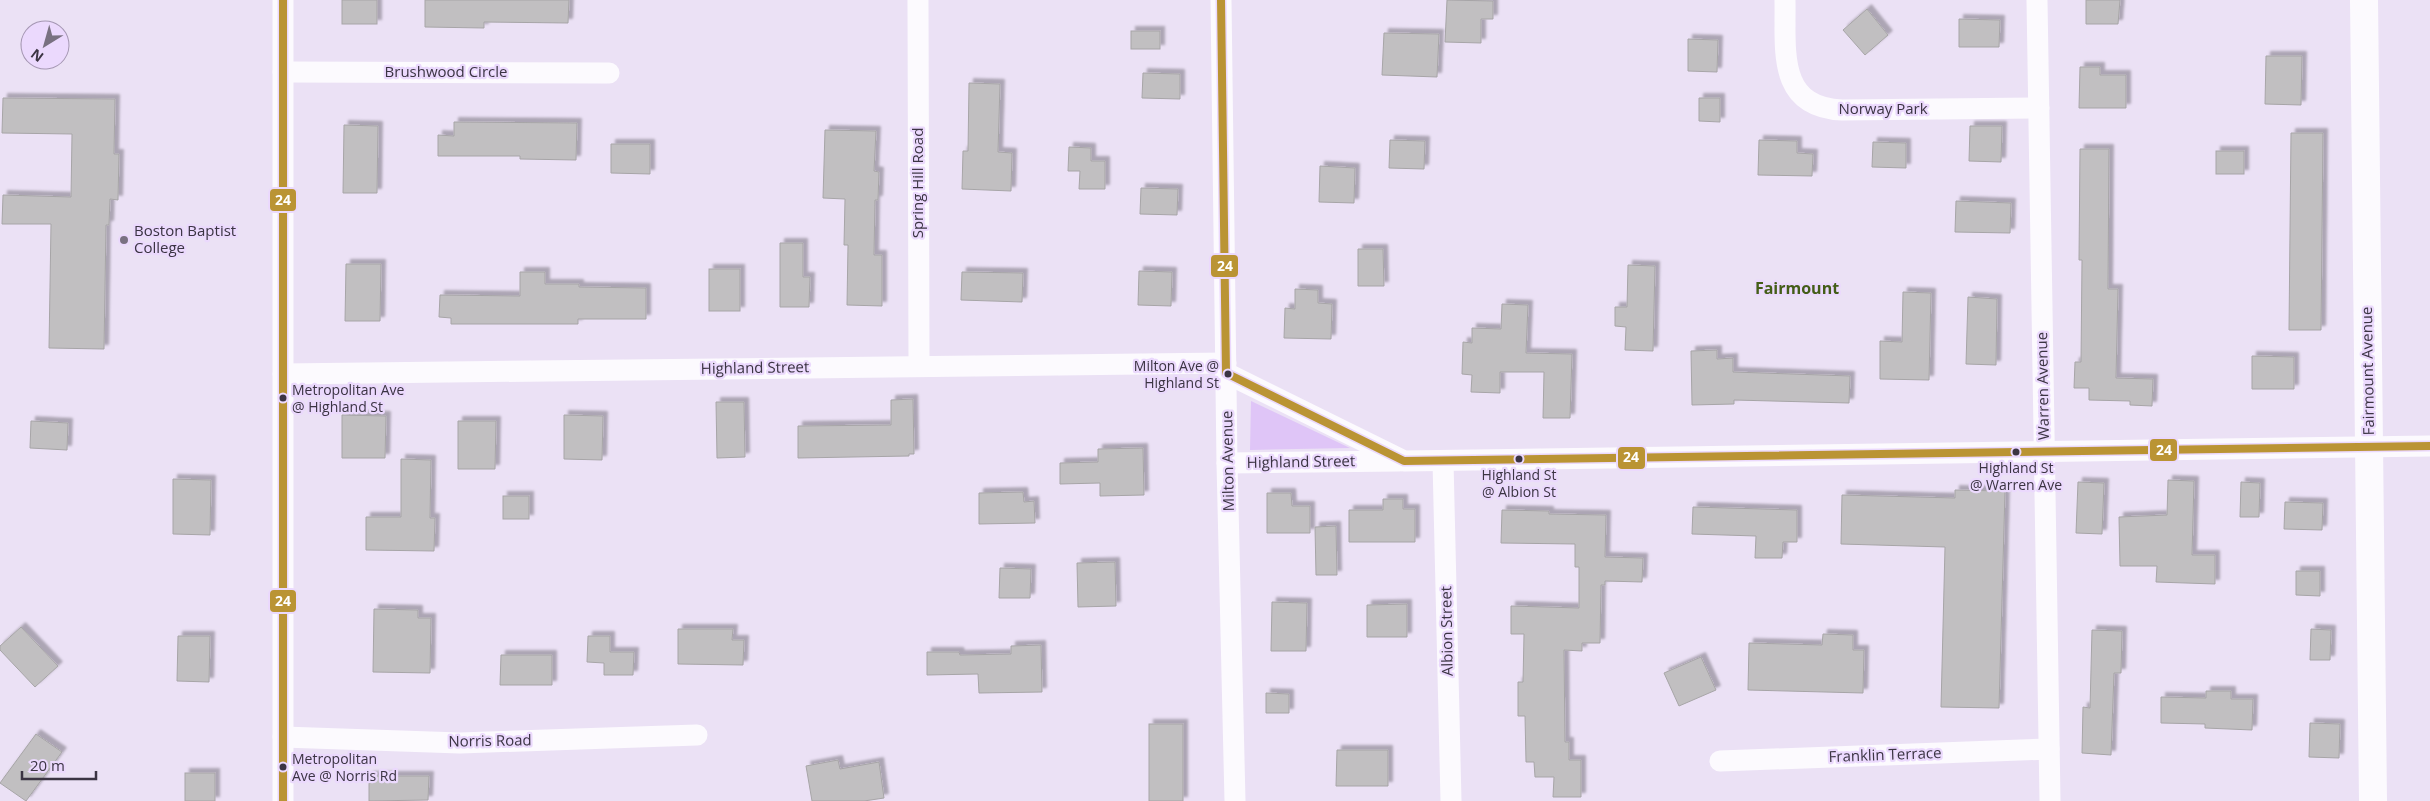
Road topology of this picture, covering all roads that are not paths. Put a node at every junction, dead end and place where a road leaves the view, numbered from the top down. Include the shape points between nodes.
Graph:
1 (283, 0) edge
2 (918, 0) edge
3 (1221, 0) edge
4 (1785, 0) edge
5 (2037, 0) edge
6 (2364, 0) edge
7 (283, 72) junction
8 (609, 72) dead end
9 (2038, 108) junction
10 (919, 366) junction
11 (1226, 368) junction
12 (283, 374) junction
13 (2430, 446) edge
14 (2369, 448) junction
15 (2044, 452) junction
16 (1404, 461) junction
17 (1444, 461) junction
18 (1227, 463) junction
19 (697, 735) dead end
20 (283, 737) junction
21 (2049, 749) junction
22 (1720, 761) dead end
23 (283, 801) edge
24 (1235, 801) edge
25 (1451, 801) edge
26 (2050, 801) edge
27 (2373, 801) edge

1 - 7 street
2 - 10 street, Spring Hill Road
3 - 11 street, Milton Avenue
4 - 9 street, Norway Park via 1789,73 1800,94 1819,107 1842,110
5 - 9 street, Warren Avenue
6 - 14 street, Fairmount Avenue
7 - 8 street, Brushwood Circle
7 - 12 street
9 - 15 street, Warren Avenue
10 - 11 street, Highland Street
10 - 12 street, Highland Street
11 - 16 street, Highland Street
11 - 18 street, Milton Avenue
12 - 20 street
13 - 14 street, Highland Street
14 - 15 street, Highland Street
14 - 27 street, Fairmount Avenue
15 - 17 street, Highland Street
15 - 21 street, Warren Avenue
16 - 17 street, Highland Street
16 - 18 street, Highland Street
17 - 25 street, Albion Street
18 - 24 street, Milton Avenue
19 - 20 street, Norris Road via 460,742
20 - 23 street
21 - 22 street, Franklin Terrace
21 - 26 street, Warren Avenue

